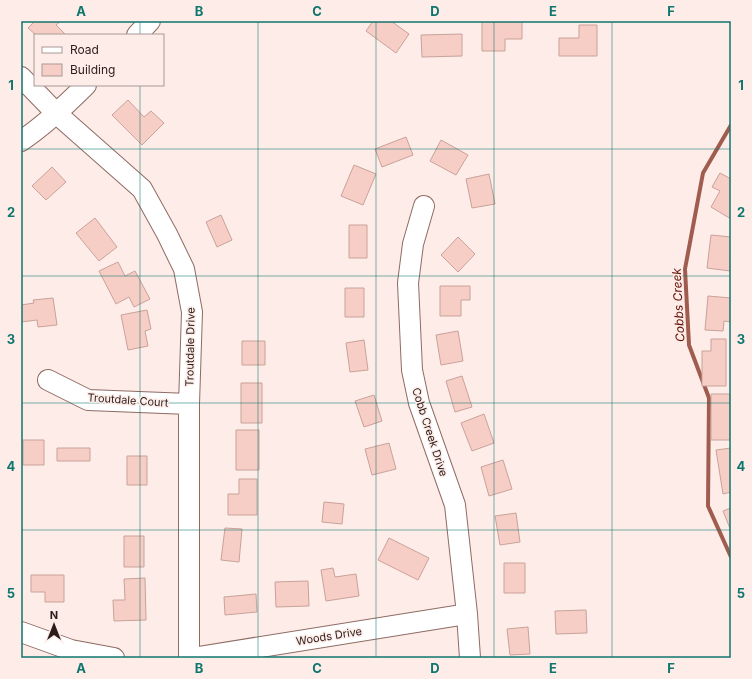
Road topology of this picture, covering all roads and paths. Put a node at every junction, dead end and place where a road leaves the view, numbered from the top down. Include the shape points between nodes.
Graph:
1 (150, 21) edge
2 (138, 34) edge
3 (21, 77) edge
4 (85, 86) edge
5 (57, 114) junction
6 (21, 141) edge
7 (424, 206) dead end
8 (48, 380) dead end
9 (189, 404) junction
10 (467, 614) junction
11 (21, 632) edge
12 (114, 658) edge
13 (190, 658) edge
14 (470, 658) edge

1 - 2 street
3 - 5 street, Troutdale Drive
4 - 5 street
5 - 6 street
5 - 9 street, Troutdale Drive via 142,189 184,269 192,312
7 - 10 street, Cobb Creek Drive via 413,244 408,283 412,370 419,403 455,505
8 - 9 street, Troutdale Court via 88,400
9 - 13 street, Troutdale Drive
10 - 13 street, Woods Drive
10 - 14 street, Cobb Creek Drive
11 - 12 street via 71,650

